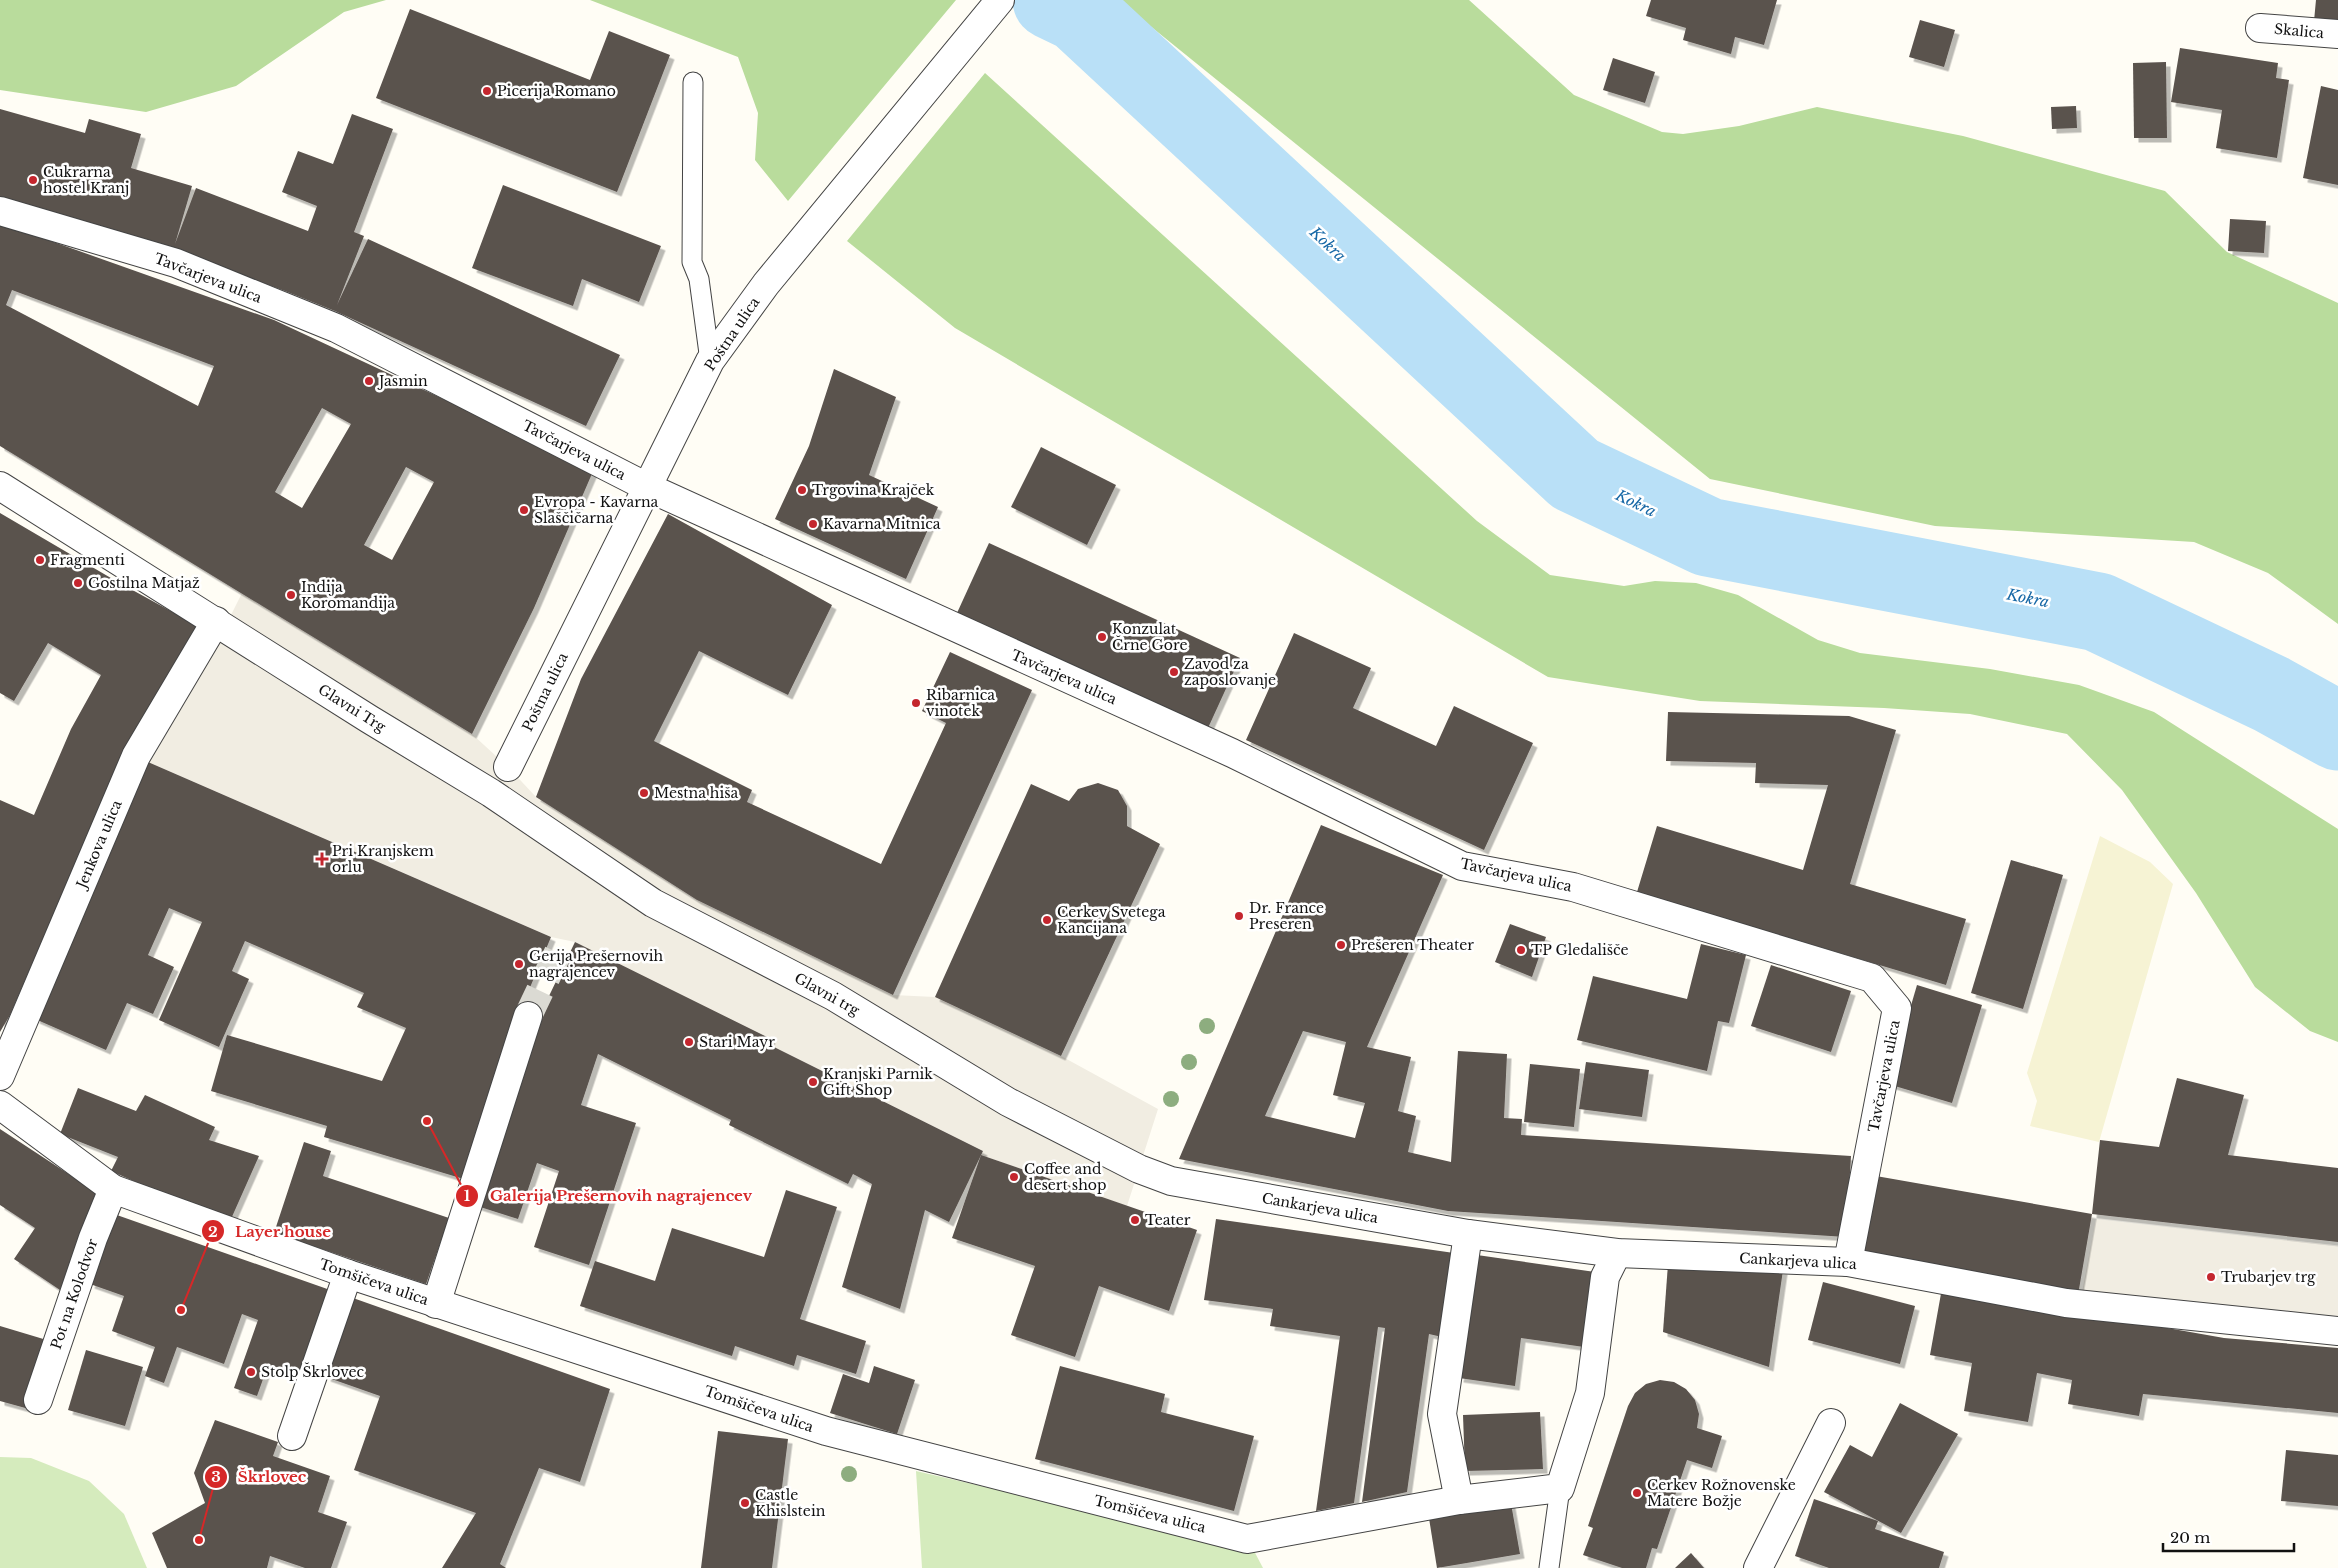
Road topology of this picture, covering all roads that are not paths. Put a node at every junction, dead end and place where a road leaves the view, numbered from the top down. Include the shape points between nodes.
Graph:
1 (1000, 0) edge
2 (2260, 28) dead end
3 (2338, 34) edge
4 (693, 82) dead end
5 (0, 211) edge
6 (710, 361) junction
7 (0, 486) edge
8 (647, 487) junction
9 (216, 621) junction
10 (508, 767) dead end
11 (491, 793) joint
12 (528, 1016) tunnel mouth
13 (0, 1076) edge
14 (0, 1105) edge
15 (1171, 1181) joint
16 (113, 1189) junction
17 (1468, 1234) junction
18 (1617, 1253) junction
19 (1848, 1262) junction
20 (348, 1274) junction
21 (436, 1304) junction
22 (2338, 1331) edge
23 (38, 1400) dead end
24 (1831, 1423) dead end
25 (292, 1436) dead end
26 (1560, 1488) junction
27 (1459, 1500) junction
28 (1549, 1568) edge
29 (1758, 1568) edge

1 - 6 street, Poštna ulica via 766,284
2 - 3 street, Skalica
4 - 6 lane via 692,262 699,278
5 - 8 street, Tavčarjeva ulica via 176,263 336,328
6 - 8 street, Poštna ulica
7 - 9 street, Glavni Trg
8 - 10 street, Poštna ulica
8 - 19 street, Tavčarjeva ulica via 1232,753 1462,866 1573,887 1872,978 1897,1008
9 - 11 street, Glavni Trg via 369,720
9 - 13 street, Jenkova ulica via 136,756
11 - 15 street, Glavni trg via 653,903 833,996 1008,1102 1138,1169
12 - 21 street
14 - 16 street, Tomšičeva ulica
15 - 17 street, Cankarjeva ulica
16 - 20 street, Tomšičeva ulica
16 - 23 street, Pot na Kolodvor
17 - 18 street, Cankarjeva ulica
17 - 27 street via 1442,1414
18 - 19 street, Cankarjeva ulica
18 - 26 street via 1605,1277 1590,1393
19 - 22 street, Cankarjeva ulica via 2066,1303
20 - 21 street, Tomšičeva ulica
20 - 25 street
21 - 27 street, Tomšičeva ulica via 561,1342 826,1431 1247,1539
24 - 29 street
26 - 27 street, Tomšičeva ulica
26 - 28 lane

